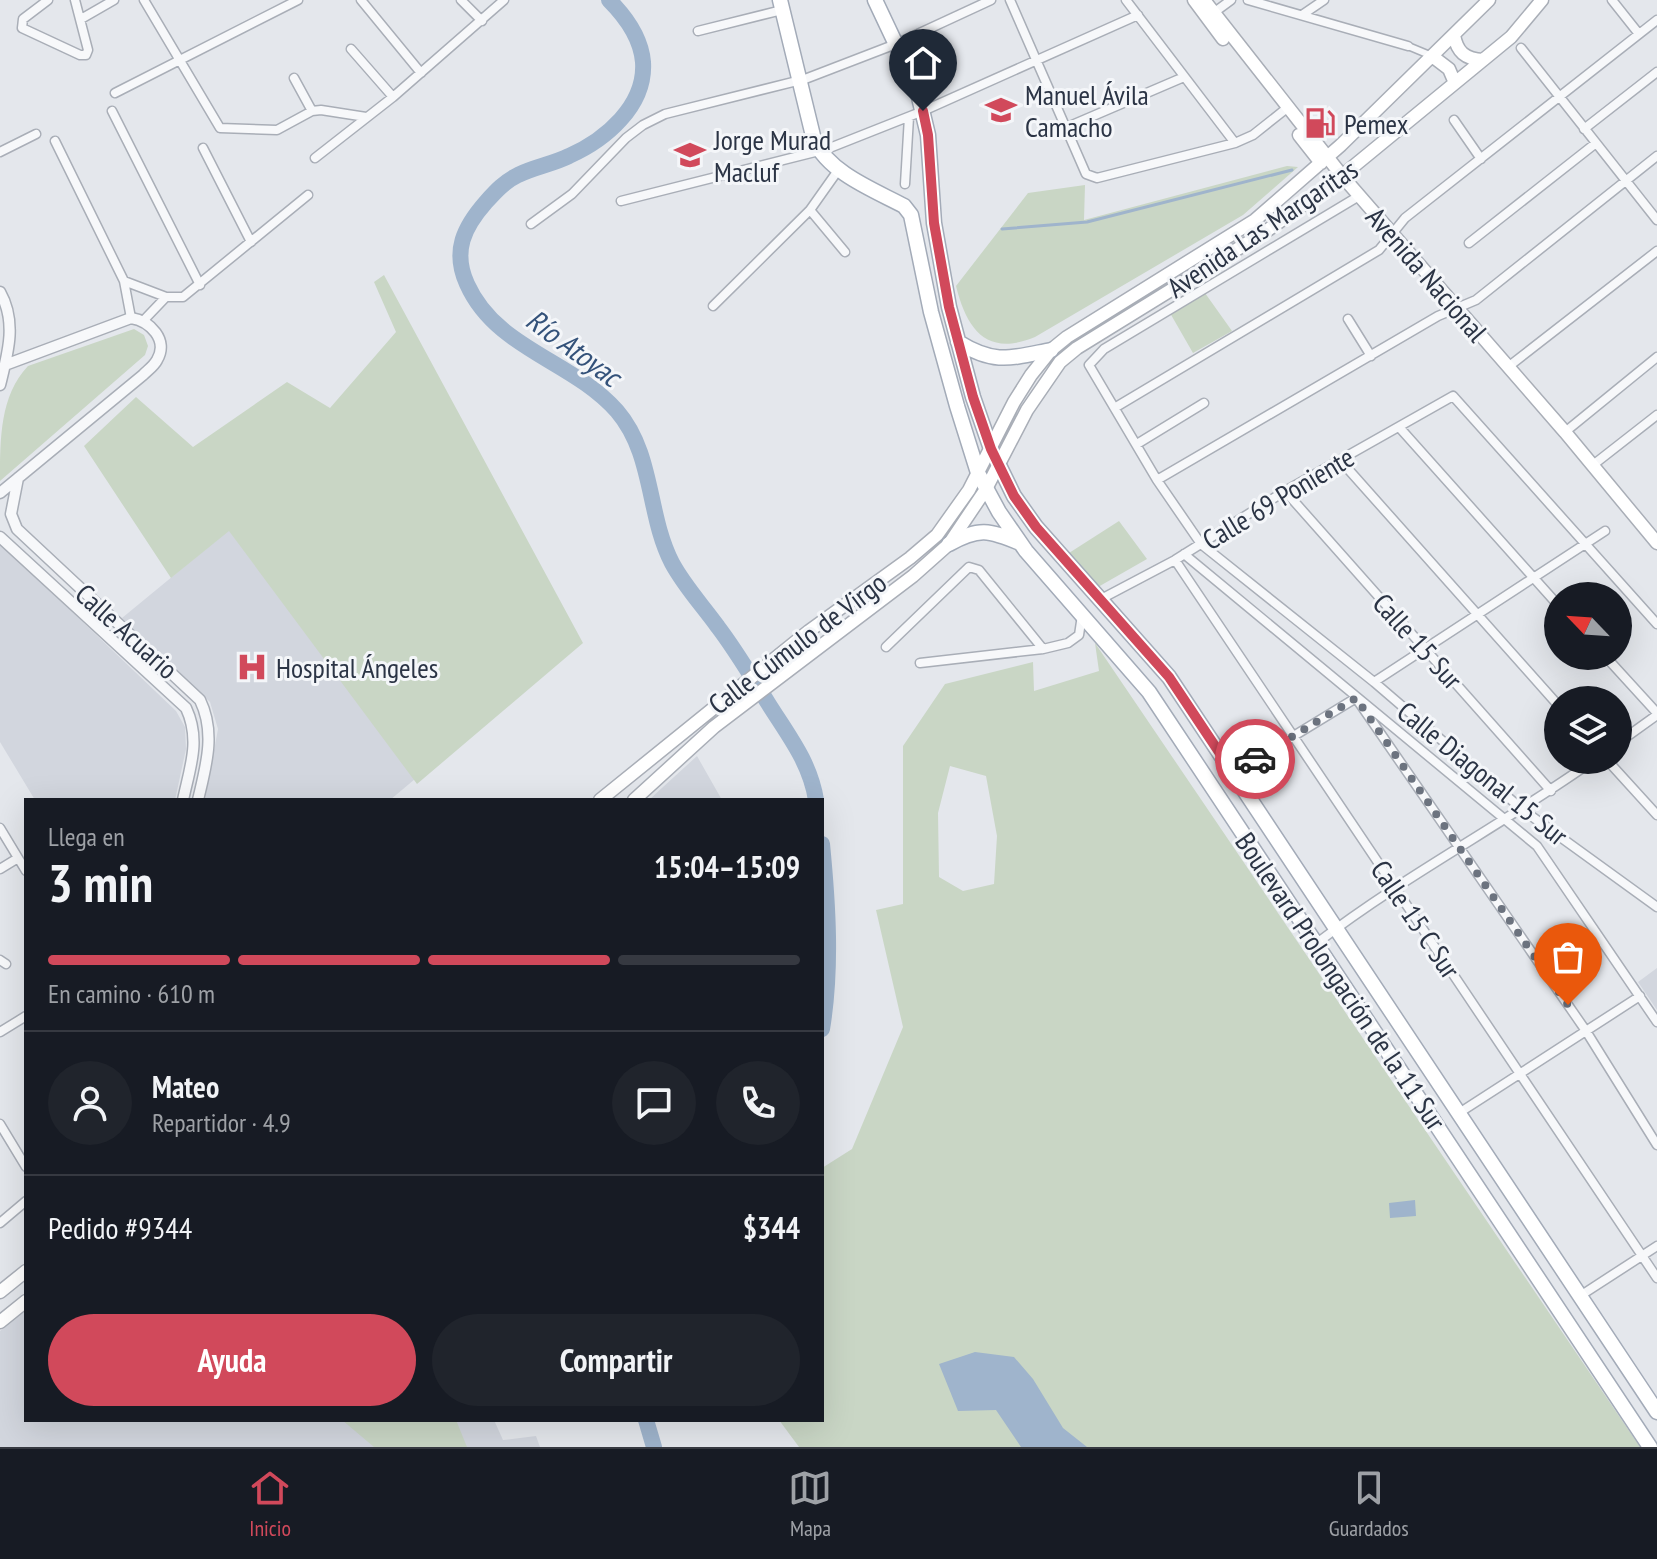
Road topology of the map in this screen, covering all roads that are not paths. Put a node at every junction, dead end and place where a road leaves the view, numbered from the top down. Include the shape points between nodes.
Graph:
1 (48, 0) edge
2 (75, 0) edge
3 (114, 0) edge
4 (144, 0) edge
5 (298, 0) edge
6 (361, 0) edge
7 (461, 0) edge
8 (504, 0) edge
9 (875, 0) edge
10 (991, 0) edge
11 (1010, 0) edge
12 (1126, 0) edge
13 (1194, 0) edge
14 (1204, 0) edge
15 (1231, 0) edge
16 (1248, 0) edge
17 (1324, 0) edge
18 (1489, 0) edge
19 (1542, 0) edge
20 (1612, 0) edge
21 (781, 5) edge
22 (1138, 15) junction
23 (1302, 15) junction
24 (1210, 16) junction
25 (81, 19) junction
26 (1657, 20) edge
27 (482, 21) junction
28 (698, 31) dead end
29 (1639, 34) junction
30 (1454, 35) junction
31 (896, 44) junction
32 (1408, 46) joint
33 (1521, 48) dead end
34 (351, 49) dead end
35 (1432, 56) junction
36 (1036, 60) junction
37 (1483, 60) junction
38 (180, 62) junction
39 (1657, 72) edge
40 (421, 73) junction
41 (1184, 77) junction
42 (294, 78) dead end
43 (800, 81) junction
44 (1455, 83) junction
45 (115, 93) dead end
46 (393, 97) junction
47 (1559, 98) junction
48 (1284, 110) junction
49 (112, 111) dead end
50 (312, 111) junction
51 (916, 114) junction
52 (366, 117) junction
53 (1454, 120) dead end
54 (1065, 128) junction
55 (1584, 129) junction
56 (36, 134) dead end
57 (55, 141) dead end
58 (1235, 143) junction
59 (1596, 143) junction
60 (203, 148) dead end
61 (823, 150) junction
62 (0, 152) edge
63 (1657, 156) edge
64 (315, 158) dead end
65 (1481, 159) junction
66 (1324, 160) junction
67 (839, 169) junction
68 (1343, 177) junction
69 (1625, 180) junction
70 (905, 184) dead end
71 (308, 195) dead end
72 (1359, 196) junction
73 (621, 201) dead end
74 (810, 210) junction
75 (1657, 220) edge
76 (531, 224) dead end
77 (1393, 234) junction
78 (251, 242) junction
79 (1469, 243) dead end
80 (1657, 251) edge
81 (845, 252) dead end
82 (124, 281) junction
83 (200, 285) junction
84 (0, 292) edge
85 (166, 297) junction
86 (713, 306) dead end
87 (1457, 308) junction
88 (131, 318) junction
89 (1348, 319) dead end
90 (143, 321) junction
91 (958, 342) junction
92 (1051, 350) junction
93 (1371, 356) junction
94 (1657, 357) edge
95 (5, 365) junction
96 (1508, 367) junction
97 (0, 385) edge
98 (973, 397) junction
99 (1204, 403) dead end
100 (957, 406) junction
101 (1116, 407) junction
102 (1657, 415) edge
103 (1399, 427) junction
104 (1565, 432) junction
105 (1137, 444) junction
106 (991, 449) junction
107 (1340, 460) junction
108 (1593, 465) junction
109 (999, 466) junction
110 (978, 473) junction
111 (18, 478) junction
112 (1157, 480) junction
113 (986, 489) junction
114 (1285, 491) junction
115 (0, 493) edge
116 (1605, 531) dead end
117 (0, 537) edge
118 (1020, 543) junction
119 (1657, 543) edge
120 (949, 544) junction
121 (1201, 544) junction
122 (1583, 544) junction
123 (1184, 554) junction
124 (1175, 560) junction
125 (1534, 578) junction
126 (1544, 589) edge
127 (84, 591) junction
128 (1101, 599) junction
129 (74, 604) junction
130 (1082, 615) junction
131 (1478, 615) junction
132 (1657, 624) edge
133 (886, 647) dead end
134 (1043, 649) junction
135 (1426, 650) junction
136 (920, 663) dead end
137 (1618, 670) edge
138 (1374, 682) junction
139 (1544, 689) edge
140 (1356, 698) junction
141 (1657, 714) edge
142 (1632, 733) edge
143 (1293, 735) junction
144 (1233, 773) junction
145 (1575, 774) edge
146 (1620, 774) edge
147 (1551, 791) junction
148 (183, 798) edge
149 (198, 798) edge
150 (602, 798) edge
151 (636, 798) edge
152 (1523, 810) junction
153 (1657, 815) edge
154 (1507, 820) junction
155 (0, 828) edge
156 (1459, 849) junction
157 (18, 858) junction
158 (24, 868) edge
159 (0, 869) edge
160 (1396, 889) junction
161 (1657, 907) edge
162 (1336, 929) junction
163 (1317, 943) junction
164 (1640, 996) junction
165 (24, 1017) edge
166 (1657, 1022) edge
167 (1586, 1031) junction
168 (0, 1032) edge
169 (1520, 1074) junction
170 (1459, 1113) junction
171 (0, 1124) edge
172 (1657, 1145) edge
173 (24, 1164) edge
174 (24, 1203) edge
175 (0, 1223) edge
176 (1657, 1246) edge
177 (1642, 1256) junction
178 (24, 1273) edge
179 (1657, 1278) edge
180 (0, 1292) edge
181 (1580, 1296) junction
182 (24, 1303) edge
183 (0, 1322) edge
184 (1657, 1412) edge
185 (1650, 1447) edge

1 - 25 street via 23,19 22,28 86,55
2 - 25 street
3 - 25 street
4 - 38 street
5 - 38 street
6 - 40 street
7 - 27 street
8 - 27 street
9 - 31 main road, Boulevard Prolongación de la 11 Sur
10 - 31 street
11 - 36 street
12 - 22 street
13 - 24 main road, Avenida Nacional
14 - 24 main road, Avenida Nacional
15 - 24 street
16 - 23 street
17 - 23 street
18 - 30 main road, Avenida Las Margaritas
19 - 37 main road, Avenida Las Margaritas
20 - 29 street
21 - 28 street
21 - 43 main road
22 - 36 street
22 - 41 street
23 - 32 street
24 - 48 main road, Avenida Nacional
26 - 29 street
27 - 40 street
29 - 47 street
30 - 35 main road, Avenida Las Margaritas
30 - 37 main road via 1464,55
31 - 43 street
31 - 51 main road, Boulevard Prolongación de la 11 Sur via 917,89
32 - 35 street
33 - 47 street
34 - 46 street
35 - 44 main road via 1449,69
35 - 66 main road, Avenida Las Margaritas
36 - 51 street
36 - 54 street
37 - 44 main road, Avenida Las Margaritas
38 - 45 street
38 - 50 street via 220,128 277,130
39 - 55 street
40 - 46 street
41 - 54 street
41 - 58 street
42 - 50 street
43 - 61 main road
43 - 76 street via 665,114 643,125 572,194
44 - 68 main road, Avenida Las Margaritas
46 - 52 street
47 - 55 street
47 - 65 street
48 - 58 street
48 - 66 main road, Avenida Nacional
49 - 83 street
50 - 52 street
51 - 61 street
51 - 70 street
51 - 91 main road, Boulevard Prolongación de la 11 Sur via 928,135 934,223
52 - 64 street
53 - 65 street
54 - 58 street via 1091,178
55 - 59 street
56 - 62 street
57 - 82 street
59 - 69 street
59 - 79 street
60 - 78 street
61 - 67 main road, Boulevard Prolongación de la 11 Sur
61 - 73 street
63 - 69 street
65 - 77 street via 1405,218
66 - 68 main road, Avenida Nacional
66 - 92 main road, Avenida Las Margaritas via 1255,220
67 - 74 street
67 - 100 main road, Boulevard Prolongación de la 11 Sur via 911,215
68 - 72 main road, Avenida Nacional
68 - 109 main road, Avenida Las Margaritas via 1060,362 1027,410
69 - 75 street
69 - 87 street via 1476,300
71 - 78 street
72 - 77 main road, Avenida Nacional
72 - 101 street, Calle Diagonal 15 Sur via 1104,349 1089,365
74 - 81 street
74 - 86 street
77 - 87 main road, Avenida Nacional
77 - 101 street via 1379,250
78 - 83 street
80 - 96 street
82 - 85 street
82 - 88 street
83 - 85 street via 183,297
84 - 95 street via 10,318
85 - 90 street
87 - 93 street
87 - 96 main road, Avenida Nacional
88 - 90 street
88 - 95 street
89 - 93 street
90 - 111 street via 159,340 158,359
91 - 92 main road via 997,359
91 - 98 main road, Boulevard Prolongación de la 11 Sur
92 - 106 main road, Avenida Las Margaritas via 1014,402
93 - 112 street
94 - 104 street
95 - 97 street
96 - 104 main road, Avenida Nacional
98 - 100 main road
98 - 106 main road, Boulevard Prolongación de la 11 Sur
99 - 105 street
100 - 110 main road, Boulevard Prolongación de la 11 Sur
101 - 105 street, Calle Diagonal 15 Sur
102 - 108 street
103 - 107 street, Calle 69 Poniente
103 - 122 street, Calle 69 Poniente via 1453,396
103 - 125 street
104 - 108 main road, Avenida Nacional
105 - 112 street, Calle Diagonal 15 Sur
106 - 109 main road, Boulevard Prolongación de la 11 Sur
106 - 110 main road, Avenida Las Margaritas
107 - 114 street, Calle 69 Poniente
107 - 131 street
108 - 119 main road, Avenida Nacional
109 - 113 main road, Calle Cúmulo de Virgo
109 - 128 main road, Boulevard Prolongación de la 11 Sur via 1036,527
110 - 113 main road, Boulevard Prolongación de la 11 Sur
110 - 150 main road, Calle Cúmulo de Virgo via 937,535
111 - 115 street
111 - 127 street, Calle Acuario via 11,514 17,529
112 - 121 street, Calle Diagonal 15 Sur
113 - 118 main road, Boulevard Prolongación de la 11 Sur
113 - 120 main road, Calle Cúmulo de Virgo
114 - 121 street, Calle 69 Poniente
114 - 135 street, Calle 15 Sur
116 - 122 street
117 - 129 street, Calle Acuario
118 - 120 main road via 986,531
118 - 130 main road, Boulevard Prolongación de la 11 Sur
120 - 151 main road, Calle Cúmulo de Virgo via 714,727
121 - 123 street, Calle 69 Poniente
121 - 138 street, Calle Diagonal 15 Sur
122 - 125 street
122 - 132 street
123 - 124 street, Calle 69 Poniente
123 - 140 street, Calle Diagonal 15 Sur
124 - 128 street, Calle 69 Poniente
124 - 143 street, Calle 15 C Sur
125 - 126 street
125 - 131 street
127 - 129 street
127 - 149 street, Calle Acuario via 200,700 210,735
128 - 144 main road, Boulevard Prolongación de la 11 Sur via 1169,677
129 - 148 street, Calle Acuario via 186,708 194,725 194,747
130 - 134 street via 1073,641
130 - 163 main road, Boulevard Prolongación de la 11 Sur via 1149,692
131 - 135 street
131 - 139 street
133 - 134 street via 969,567 979,570
134 - 136 street
135 - 138 street
135 - 147 street, Calle 15 Sur
137 - 141 street
138 - 152 street, Calle Diagonal 15 Sur
140 - 143 street
140 - 154 street, Calle Diagonal 15 Sur
140 - 156 street
141 - 142 street
143 - 144 street
143 - 160 street, Calle 15 C Sur
144 - 162 main road, Boulevard Prolongación de la 11 Sur
145 - 147 street
146 - 153 street
147 - 152 street
152 - 154 street
152 - 161 street, Calle Diagonal 15 Sur
154 - 156 street
154 - 164 street, Calle Diagonal 15 Sur via 1537,846
155 - 157 street
156 - 160 street
156 - 167 street
157 - 158 street
157 - 159 street
160 - 162 street
160 - 169 street, Calle 15 C Sur
162 - 163 street
162 - 170 main road, Boulevard Prolongación de la 11 Sur
163 - 185 main road, Boulevard Prolongación de la 11 Sur
164 - 166 street, Calle Diagonal 15 Sur
164 - 167 street
165 - 168 street
167 - 169 street
167 - 172 street
169 - 170 street
169 - 177 street, Calle 15 C Sur
170 - 181 main road, Boulevard Prolongación de la 11 Sur
171 - 173 street
174 - 175 street
176 - 177 street
177 - 179 street, Calle 15 C Sur
177 - 181 street
178 - 180 main road
181 - 184 main road, Boulevard Prolongación de la 11 Sur
182 - 183 main road

